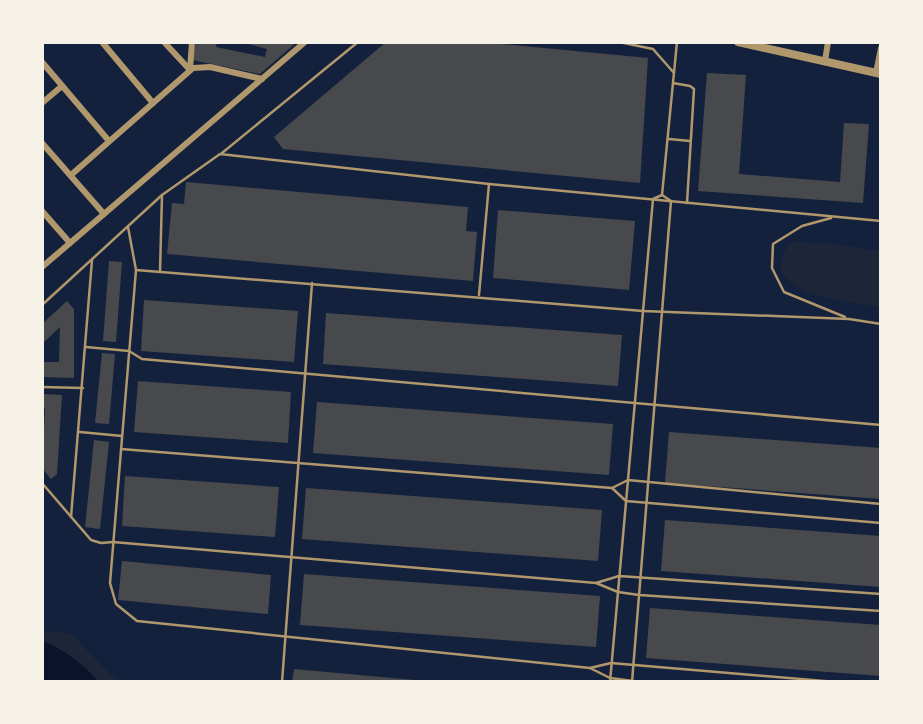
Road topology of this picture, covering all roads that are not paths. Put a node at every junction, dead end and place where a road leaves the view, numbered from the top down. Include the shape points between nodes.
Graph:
1 (102, 42) edge
2 (164, 42) edge
3 (192, 42) edge
4 (305, 42) edge
5 (358, 42) edge
6 (619, 42) edge
7 (677, 42) edge
8 (738, 42) edge
9 (828, 42) edge
10 (772, 46) edge
11 (881, 48) edge
12 (825, 61) junction
13 (42, 62) edge
14 (190, 70) junction
15 (674, 73) junction
16 (878, 73) edge
17 (262, 79) junction
18 (673, 83) junction
19 (62, 86) junction
20 (42, 103) edge
21 (153, 103) junction
22 (667, 139) junction
23 (109, 141) junction
24 (690, 141) junction
25 (42, 143) edge
26 (220, 154) junction
27 (71, 175) junction
28 (489, 184) junction
29 (162, 195) junction
30 (662, 195) junction
31 (653, 199) junction
32 (671, 201) junction
33 (687, 202) junction
34 (42, 211) edge
35 (104, 214) junction
36 (834, 217) junction
37 (881, 221) edge
38 (128, 227) junction
39 (70, 243) junction
40 (92, 260) junction
41 (42, 267) edge
42 (136, 270) junction
43 (160, 272) junction
44 (312, 284) junction
45 (479, 296) junction
46 (42, 305) edge
47 (643, 311) junction
48 (662, 311) junction
49 (849, 319) junction
50 (881, 324) edge
51 (86, 347) junction
52 (129, 351) junction
53 (305, 373) junction
54 (42, 387) edge
55 (83, 388) junction
56 (635, 402) junction
57 (655, 404) junction
58 (881, 425) edge
59 (79, 432) junction
60 (122, 436) junction
61 (121, 449) junction
62 (298, 465) junction
63 (628, 480) junction
64 (648, 482) junction
65 (42, 483) edge
66 (612, 488) junction
67 (626, 501) junction
68 (647, 503) junction
69 (881, 504) edge
70 (71, 517) junction
71 (881, 523) edge
72 (113, 542) junction
73 (291, 559) junction
74 (619, 576) junction
75 (641, 578) junction
76 (596, 583) junction
77 (618, 592) junction
78 (881, 594) edge
79 (639, 595) junction
80 (881, 611) edge
81 (285, 636) junction
82 (611, 663) junction
83 (634, 665) junction
84 (590, 668) junction
85 (610, 680) edge
86 (282, 682) edge
87 (632, 682) edge
88 (640, 682) edge
89 (836, 682) edge

1 - 21 street
2 - 14 street
3 - 14 street
4 - 17 street
5 - 26 lane
6 - 15 lane via 653,49
7 - 15 lane
8 - 10 street
9 - 12 street
10 - 12 street
11 - 16 street
12 - 16 street
13 - 19 street
14 - 17 street via 210,67
14 - 21 street
15 - 18 lane
17 - 35 street
18 - 22 lane
18 - 24 lane via 694,89
19 - 20 street
19 - 23 street
21 - 23 street
22 - 24 lane
22 - 30 lane
23 - 27 street
24 - 33 lane
25 - 27 street
26 - 28 lane
26 - 29 lane
27 - 35 street
28 - 31 lane
28 - 45 lane
29 - 38 lane
29 - 43 lane
30 - 31 lane
30 - 32 lane
31 - 32 lane
31 - 47 lane
32 - 33 lane
32 - 48 lane
33 - 36 lane
34 - 39 street
35 - 39 street
36 - 37 lane
36 - 49 lane via 802,226 773,244 772,268 784,292
38 - 40 lane
38 - 42 lane
39 - 41 street
40 - 46 lane
40 - 51 lane
42 - 43 lane
42 - 52 lane
43 - 44 lane
44 - 45 lane
44 - 53 lane
45 - 47 lane
47 - 48 lane
47 - 56 lane
48 - 49 lane
48 - 57 lane
49 - 50 lane
51 - 52 lane
51 - 55 lane
52 - 53 lane via 142,359
52 - 60 lane
53 - 56 lane
53 - 62 lane
54 - 55 lane
55 - 59 lane
56 - 57 lane
56 - 63 lane
57 - 58 lane
57 - 64 lane
59 - 60 lane
59 - 70 lane
60 - 61 lane
61 - 62 lane
61 - 72 lane
62 - 66 lane
62 - 73 lane
63 - 64 lane
63 - 66 lane
63 - 67 lane
64 - 68 lane
64 - 69 lane
65 - 70 lane
66 - 67 lane
67 - 68 lane
67 - 74 lane
68 - 71 lane
68 - 75 lane
70 - 72 lane via 91,540
72 - 73 lane
72 - 81 lane via 110,583 116,604 137,621
73 - 76 lane
73 - 81 lane
74 - 75 lane
74 - 76 lane
74 - 77 lane
75 - 78 lane
75 - 79 lane
76 - 77 lane
77 - 79 lane
77 - 82 lane
79 - 80 lane
79 - 83 lane
81 - 84 lane
81 - 86 lane
82 - 83 lane
82 - 84 lane
82 - 85 lane
83 - 87 lane
83 - 89 lane
84 - 85 lane
85 - 87 lane
87 - 88 lane

